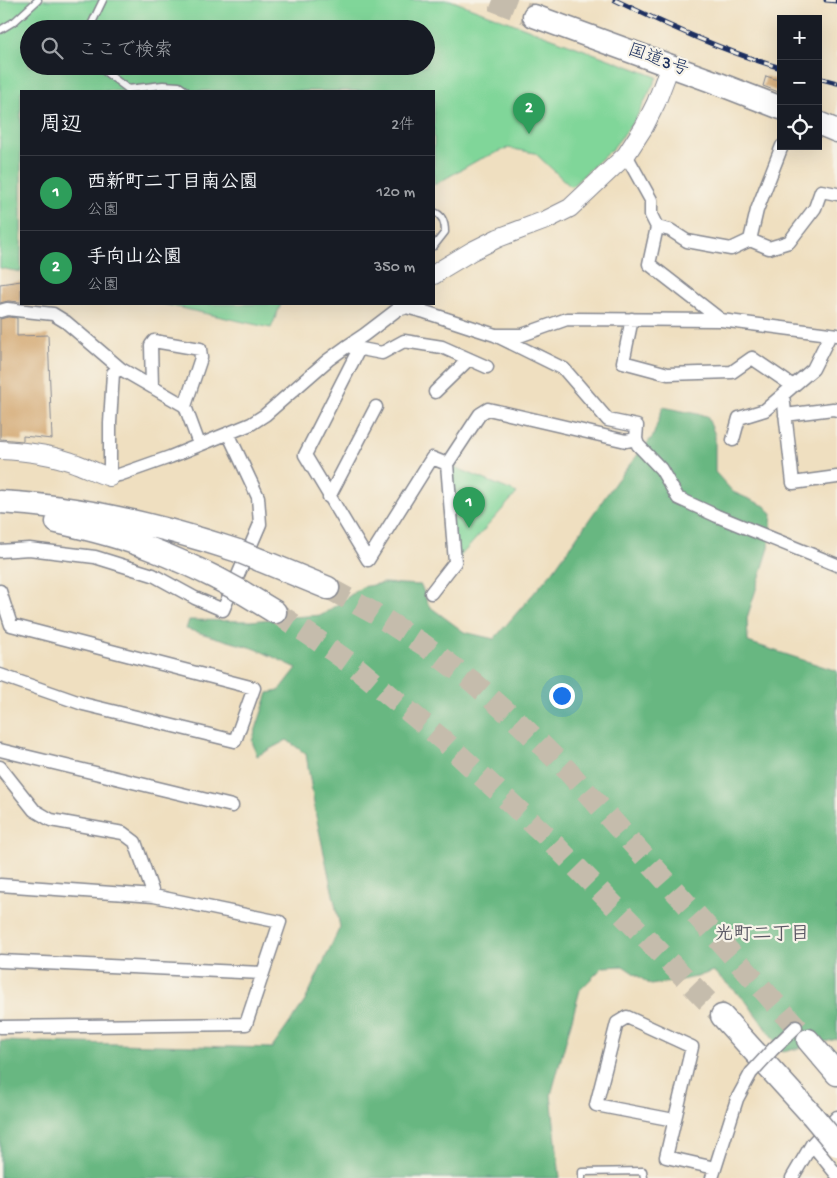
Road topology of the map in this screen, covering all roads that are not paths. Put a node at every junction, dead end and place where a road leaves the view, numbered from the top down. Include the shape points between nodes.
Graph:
1 (38, 0) edge
2 (104, 0) edge
3 (534, 16) tunnel mouth
4 (94, 20) edge
5 (0, 30) edge
6 (670, 66) junction
7 (109, 75) edge
8 (184, 90) edge
9 (777, 106) edge
10 (822, 125) edge
11 (837, 131) edge
12 (780, 150) edge
13 (626, 155) junction
14 (837, 194) edge
15 (435, 212) edge
16 (657, 227) junction
17 (750, 240) junction
18 (435, 245) edge
19 (435, 275) edge
20 (403, 305) edge
21 (0, 311) edge
22 (632, 319) junction
23 (721, 320) junction
24 (495, 335) junction
25 (834, 335) edge
26 (346, 346) junction
27 (359, 349) junction
28 (469, 359) junction
29 (487, 367) dead end
30 (121, 368) junction
31 (152, 387) junction
32 (788, 390) junction
33 (435, 392) dead end
34 (185, 406) junction
35 (376, 407) dead end
36 (837, 410) edge
37 (785, 416) dead end
38 (228, 433) junction
39 (636, 439) junction
40 (733, 440) dead end
41 (199, 444) junction
42 (0, 450) edge
43 (447, 464) junction
44 (110, 476) junction
45 (837, 477) edge
46 (329, 497) junction
47 (81, 499) dead end
48 (0, 502) edge
49 (0, 515) edge
50 (135, 522) junction
51 (0, 551) edge
52 (837, 565) edge
53 (328, 588) tunnel mouth
54 (0, 591) edge
55 (431, 593) dead end
56 (275, 612) tunnel mouth
57 (0, 675) edge
58 (0, 750) edge
59 (0, 767) edge
60 (232, 806) dead end
61 (0, 885) edge
62 (154, 896) junction
63 (0, 961) edge
64 (262, 973) junction
65 (722, 1016) tunnel mouth
66 (0, 1027) edge
67 (802, 1034) joint
68 (837, 1074) edge
69 (837, 1117) edge
70 (674, 1120) junction
71 (812, 1144) junction
72 (837, 1145) edge
73 (714, 1173) edge
74 (837, 1176) edge
75 (582, 1178) edge
76 (644, 1178) edge
77 (792, 1178) edge

1 - 5 lane
2 - 4 lane
3 - 6 highway, 国道3号
6 - 9 highway, 国道3号
6 - 13 street via 656,103
7 - 8 lane via 128,89 164,85
10 - 11 highway
12 - 17 street via 757,210
13 - 16 street via 651,200 651,214
13 - 19 street via 570,208 498,238
14 - 17 street via 821,191 816,208 789,242 769,248
15 - 18 lane via 445,222 446,232
16 - 17 street via 670,230 687,241 731,249
16 - 23 street via 649,264
20 - 24 street
20 - 26 street
21 - 30 street via 53,314
22 - 23 street
22 - 24 street via 567,319 522,335
22 - 32 street via 623,362 677,374 732,372 752,358
23 - 25 street
24 - 39 street via 564,369 608,420 638,426
25 - 32 street via 813,369
26 - 27 street
26 - 38 street via 265,415
27 - 28 street via 382,353 404,342 442,347
27 - 46 street via 305,455
28 - 29 street
28 - 33 street
30 - 31 street
30 - 44 street via 113,374
31 - 34 street
31 - 34 street via 151,345 154,341 200,349 201,358
32 - 40 street via 765,410 739,418
32 - 45 street via 792,483
34 - 41 street
35 - 46 street
36 - 37 street
38 - 41 street
38 - 51 street via 258,496 260,524 223,610 153,575 95,556 29,549
39 - 43 street via 626,441 488,409 480,414
39 - 52 street via 661,469 678,498
41 - 44 street via 162,460
42 - 44 street via 45,455
43 - 46 street via 432,458 368,560
43 - 55 street via 455,562
47 - 50 highway
48 - 50 highway via 51,507
49 - 56 highway, bridge via 89,529 150,548 218,579
50 - 53 highway, bridge via 238,551
54 - 57 street via 11,625 254,688 235,741 83,704
58 - 60 street
59 - 62 street via 34,810 51,820 123,833 135,842
61 - 62 street
62 - 64 street via 280,922
63 - 64 street
64 - 66 street via 246,1024
65 - 72 highway, bridge
67 - 68 highway
67 - 73 street, bridge via 774,1048 751,1073 736,1099
69 - 71 street
70 - 70 street via 596,1105 617,1024 627,1018 692,1047
70 - 73 street via 666,1157
71 - 74 street
71 - 77 street
75 - 76 lane via 582,1172 643,1170

